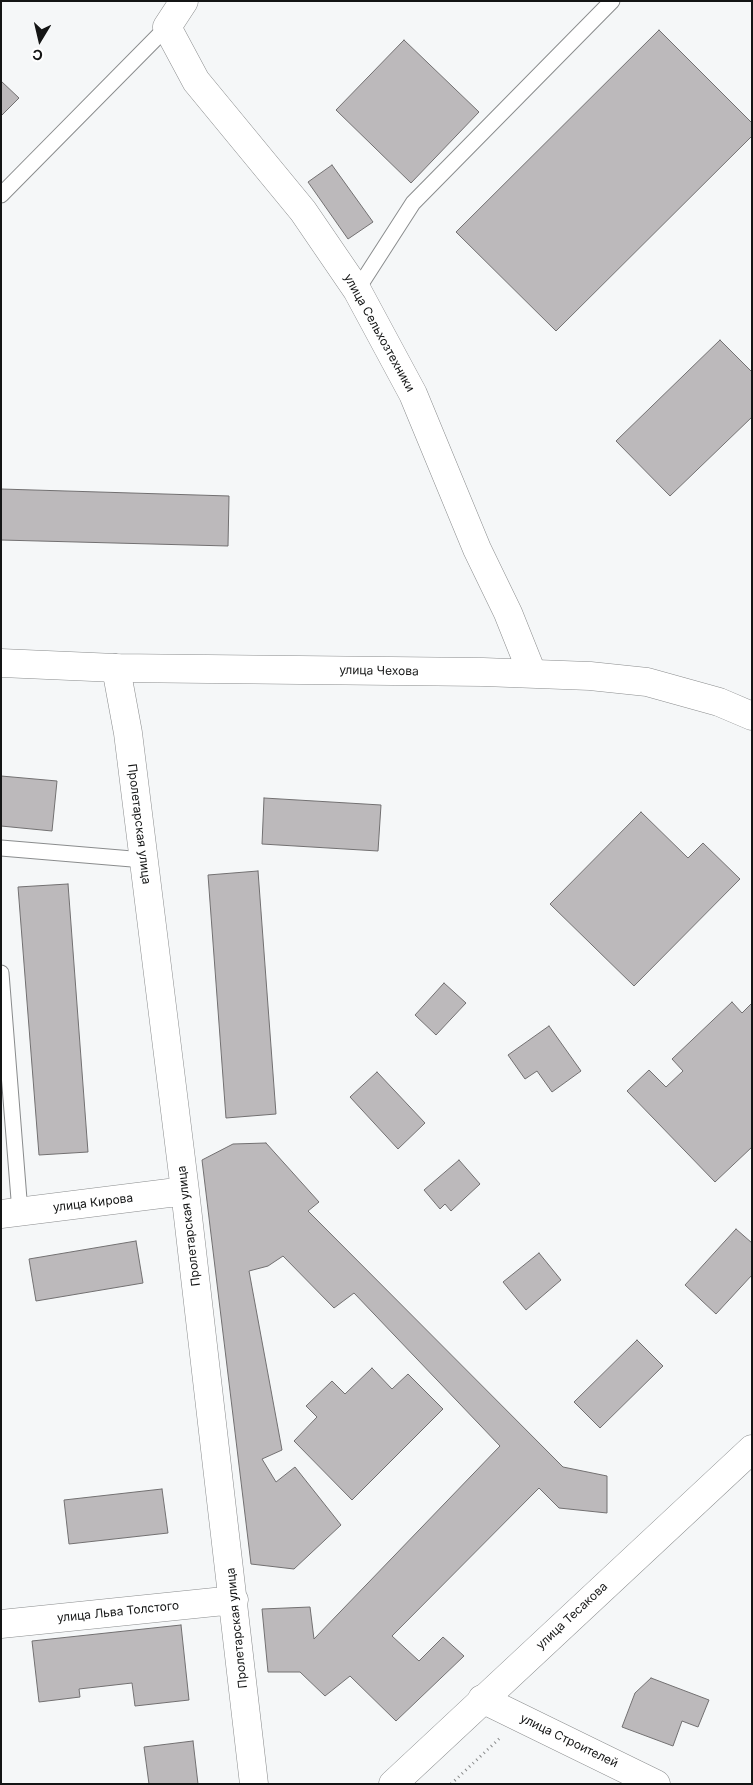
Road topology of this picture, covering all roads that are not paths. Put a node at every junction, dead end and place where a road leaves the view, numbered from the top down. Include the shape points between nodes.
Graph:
1 (184, 1) edge
2 (612, 1) edge
3 (167, 27) junction
4 (1, 196) edge
5 (357, 290) junction
6 (1, 663) edge
7 (116, 668) junction
8 (532, 673) junction
9 (752, 716) edge
10 (1, 848) edge
11 (144, 860) junction
12 (1, 973) edge
13 (185, 1191) junction
14 (10, 1213) edge
15 (752, 1449) edge
16 (234, 1600) junction
17 (1, 1624) edge
18 (482, 1699) junction
19 (254, 1784) edge
20 (393, 1784) edge
21 (656, 1784) edge

1 - 3 street
2 - 5 lane via 413,203
3 - 4 lane
3 - 5 street, улица Сельхозтехники via 196,81 303,211
5 - 8 street, улица Сельхозтехники via 414,394
6 - 7 street, улица Чехова
7 - 8 street, улица Чехова
7 - 11 street, Пролетарская улица
8 - 9 street, улица Чехова via 646,682 719,702
10 - 11 lane
11 - 13 street, Пролетарская улица
12 - 14 lane
13 - 14 street, улица Кирова
13 - 16 street, Пролетарская улица
15 - 18 street, улица Тесакова
16 - 17 street, улица Льва Толстого
16 - 19 street, Пролетарская улица
18 - 20 street, улица Тесакова
18 - 21 street, улица Строителей

